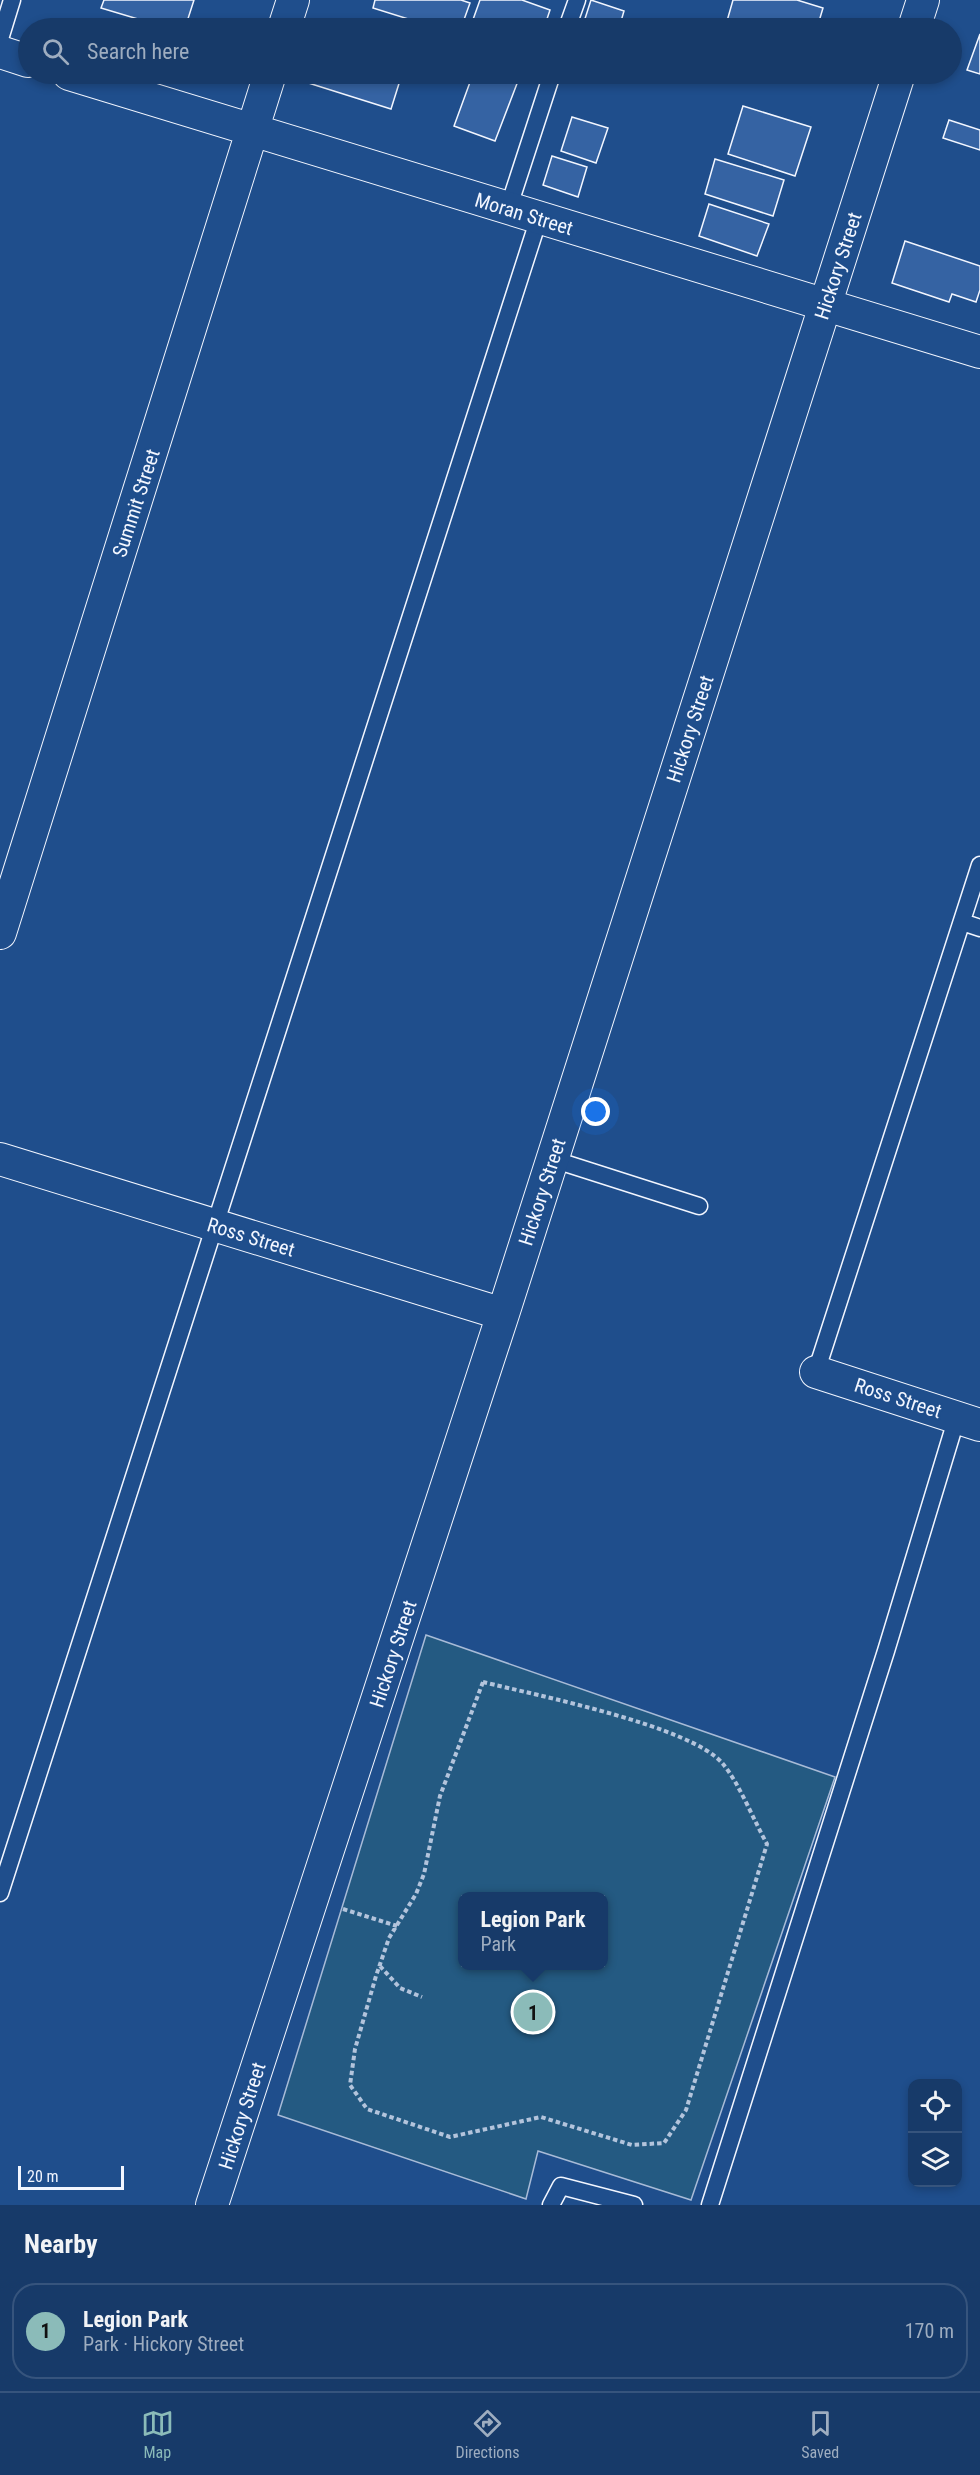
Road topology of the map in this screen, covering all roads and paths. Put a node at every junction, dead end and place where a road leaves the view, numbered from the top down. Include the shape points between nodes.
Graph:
1 (12, 0) edge
2 (293, 0) edge
3 (577, 0) edge
4 (923, 0) edge
5 (287, 18) edge
6 (571, 18) edge
7 (917, 18) edge
8 (0, 39) edge
9 (0, 52) edge
10 (18, 58) edge
11 (101, 84) edge
12 (267, 84) edge
13 (549, 84) edge
14 (896, 84) edge
15 (253, 132) junction
16 (508, 208) junction
17 (539, 218) junction
18 (826, 305) junction
19 (980, 352) edge
20 (980, 865) edge
21 (962, 922) junction
22 (980, 928) edge
23 (0, 933) edge
24 (0, 1160) edge
25 (552, 1160) junction
26 (699, 1206) dead end
27 (214, 1225) junction
28 (503, 1314) junction
29 (816, 1372) joint
30 (969, 1421) edge
31 (0, 1893) edge
32 (313, 1900) junction
33 (397, 1926) junction
34 (380, 1966) junction
35 (422, 1996) dead end
36 (212, 2205) edge
37 (551, 2205) edge
38 (634, 2205) edge
39 (710, 2205) edge

1 - 8 lane
2 - 5 street
3 - 6 lane
4 - 7 street
9 - 10 street
11 - 15 street, Moran Street
12 - 15 street, Summit Street
13 - 16 lane
14 - 18 street, Hickory Street
15 - 16 street, Moran Street
15 - 23 street, Summit Street
16 - 17 street, Moran Street
17 - 18 street, Moran Street
17 - 27 lane
18 - 19 street, Moran Street
18 - 25 street, Hickory Street
20 - 21 lane
21 - 22 lane
21 - 29 lane
24 - 27 street, Ross Street
25 - 26 lane
25 - 28 street, Hickory Street
27 - 28 street, Ross Street
27 - 31 lane
28 - 32 street, Hickory Street
29 - 30 street, Ross Street
30 - 39 lane via 886,1651
32 - 33 path
32 - 36 street, Hickory Street
33 - 34 path
33 - 34 path via 424,1874 440,1796 483,1682 588,1708 688,1739 722,1763 767,1844 686,2110 664,2143 632,2145 541,2117 450,2137 367,2109 350,2085 355,2049
34 - 35 path via 400,1988
37 - 38 lane via 561,2186

